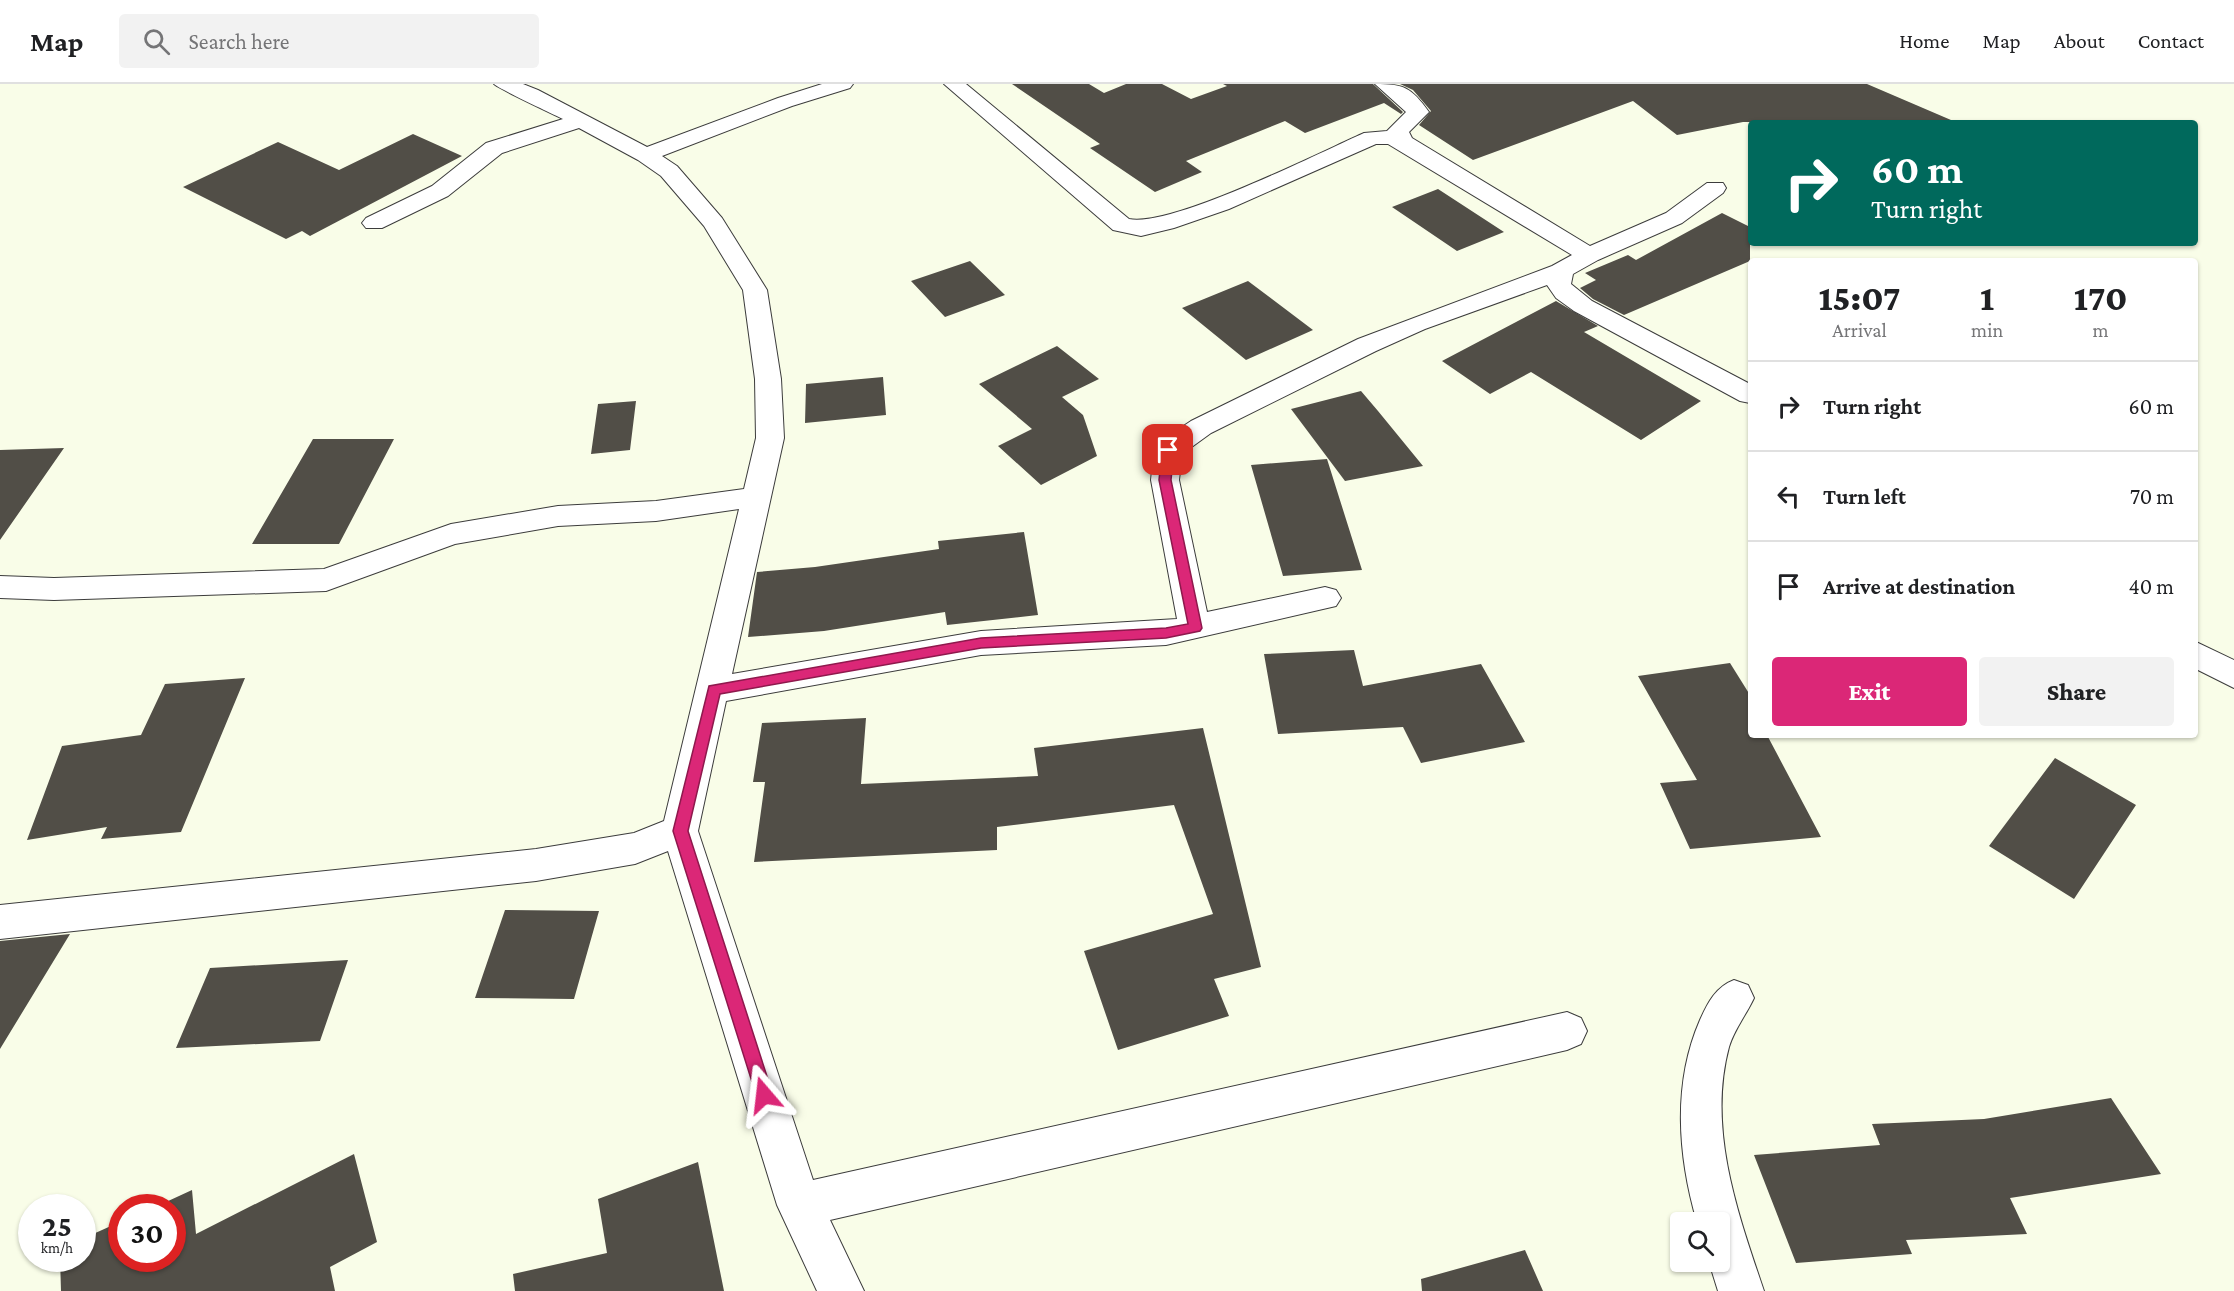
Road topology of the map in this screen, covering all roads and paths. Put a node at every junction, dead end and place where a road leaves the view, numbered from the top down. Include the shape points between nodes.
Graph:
1 (504, 84) edge
2 (843, 84) edge
3 (954, 84) edge
4 (1385, 84) edge
5 (580, 121) junction
6 (1403, 142) junction
7 (646, 155) junction
8 (1715, 188) dead end
9 (374, 223) dead end
10 (1589, 255) junction
11 (1561, 271) junction
12 (1748, 394) edge
13 (757, 497) junction
14 (0, 587) edge
15 (1325, 598) dead end
16 (1195, 628) junction
17 (2198, 655) edge
18 (2234, 675) edge
19 (714, 690) junction
20 (680, 831) junction
21 (0, 922) edge
22 (1734, 998) dead end
23 (1567, 1031) dead end
24 (799, 1205) junction
25 (1715, 1212) edge
26 (1730, 1257) edge
27 (841, 1291) edge
28 (1741, 1291) edge

1 - 5 street
2 - 7 street
3 - 6 street via 1121,225 1141,229 1221,204 1372,138 1391,137
4 - 6 street via 1419,112 1398,131
5 - 7 street
5 - 9 street via 494,148 440,191
6 - 10 street
7 - 13 street via 669,171 714,223 755,290 768,379 770,438
8 - 10 street via 1674,218
10 - 11 street
11 - 12 street via 1559,284 1583,306
11 - 16 street via 1367,345 1201,427 1168,450 1165,480
13 - 14 street via 656,511 558,516 451,534 326,580 54,589
13 - 19 street
15 - 16 street
16 - 19 street via 981,643
17 - 18 street
19 - 20 street
20 - 21 street via 635,848 537,865
20 - 24 street
22 - 25 street via 1716,1026 1705,1061 1701,1129
23 - 24 street
24 - 27 street
26 - 28 street

